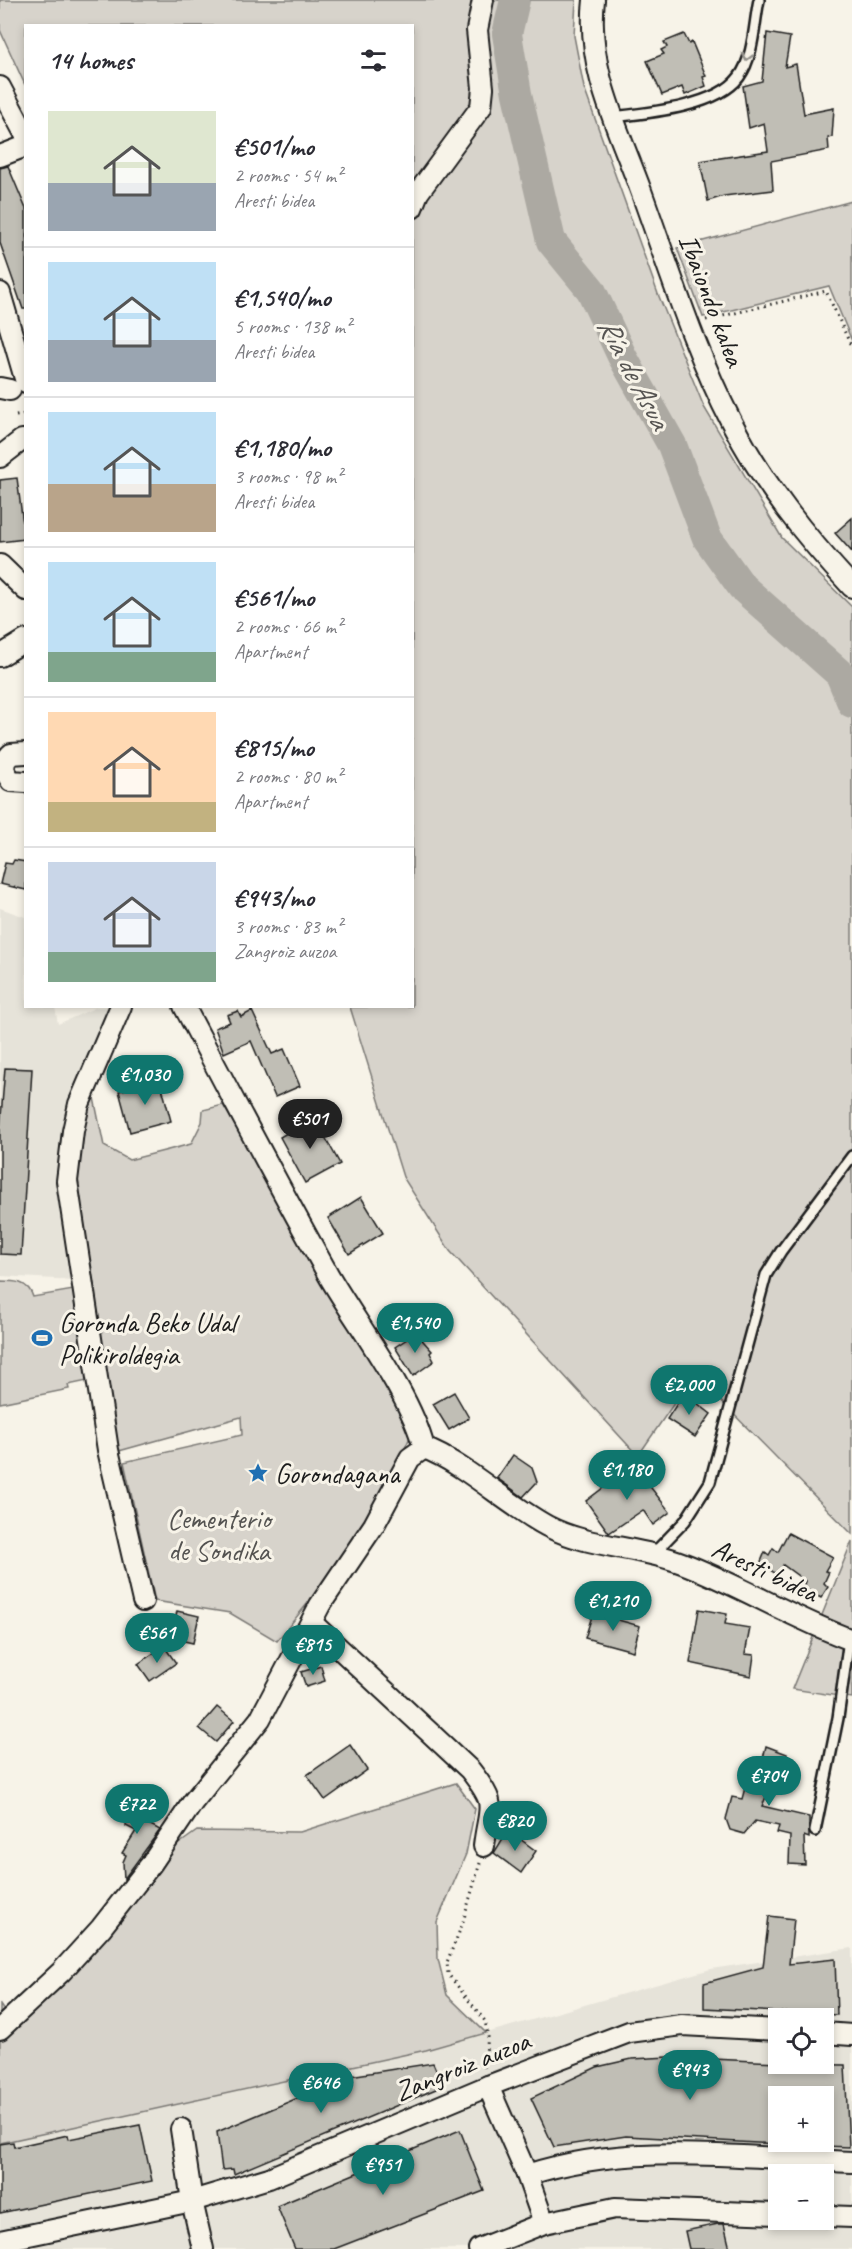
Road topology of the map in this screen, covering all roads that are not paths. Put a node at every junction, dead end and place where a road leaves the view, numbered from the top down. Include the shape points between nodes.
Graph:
1 (483, 0) edge
2 (594, 0) edge
3 (759, 0) edge
4 (0, 87) edge
5 (612, 117) junction
6 (24, 132) edge
7 (24, 147) edge
8 (0, 156) edge
9 (414, 203) edge
10 (0, 292) edge
11 (12, 387) edge
12 (22, 440) dead end
13 (0, 457) edge
14 (0, 566) edge
15 (852, 587) edge
16 (24, 592) edge
17 (24, 641) edge
18 (0, 656) edge
19 (13, 763) edge
20 (0, 795) edge
21 (120, 1008) edge
22 (185, 1008) edge
23 (852, 1156) edge
24 (424, 1448) junction
25 (654, 1553) junction
26 (142, 1601) dead end
27 (312, 1623) junction
28 (851, 1640) edge
29 (815, 1831) dead end
30 (483, 1846) road end
31 (0, 2029) edge
32 (768, 2029) edge
33 (834, 2034) edge
34 (852, 2035) edge
35 (488, 2086) junction
36 (181, 2129) dead end
37 (852, 2162) edge
38 (527, 2175) junction
39 (192, 2201) junction
40 (768, 2214) edge
41 (834, 2216) edge
42 (852, 2217) edge
43 (544, 2223) junction
44 (0, 2241) edge
45 (203, 2249) edge
46 (479, 2249) edge

1 - 9 street via 477,30 481,107
2 - 5 street, Ibaiondo kalea via 594,56
3 -> 5 lane via 747,62 731,85 700,100 664,110
4 - 6 street
5 - 15 street, Ibaiondo kalea via 714,386 754,461 813,544
7 - 8 street
10 - 11 street
12 - 13 street
14 - 16 street
17 - 18 street
19 - 20 street
21 - 26 street via 79,1104 67,1181 108,1450
22 - 24 street via 331,1278 402,1398
23 - 25 lane via 766,1275 710,1482 685,1521
24 - 25 street, Aresti bidea via 548,1526 612,1547
24 - 27 street via 410,1458 374,1525
25 - 28 street, Aresti bidea
27 - 30 street via 470,1770 488,1793 491,1805
27 - 31 street via 260,1719 193,1802 152,1863 61,1972
28 - 29 lane
32 - 35 street, Zangroiz auzoa via 655,2026 608,2039
33 - 34 street
35 - 38 street
35 - 39 street, Zangroiz auzoa via 269,2178
36 - 39 street
37 - 38 street via 639,2154 574,2162
38 - 43 street
39 - 44 street, Zangroiz auzoa
39 - 45 street
40 - 43 street via 615,2208
41 - 42 street
43 - 46 street

